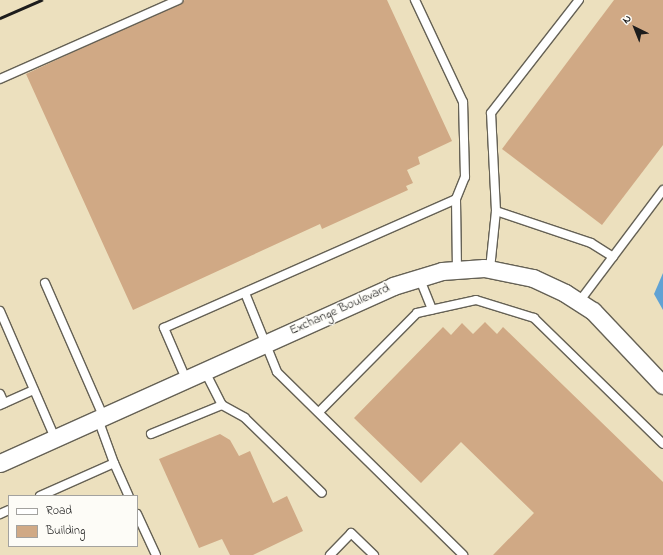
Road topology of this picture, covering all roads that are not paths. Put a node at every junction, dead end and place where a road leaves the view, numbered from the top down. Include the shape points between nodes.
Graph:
1 (178, 0) edge
2 (415, 0) edge
3 (580, 0) edge
4 (0, 79) edge
5 (663, 190) edge
6 (456, 199) junction
7 (496, 211) junction
8 (613, 257) junction
9 (490, 269) junction
10 (458, 270) junction
11 (419, 276) junction
12 (45, 282) dead end
13 (245, 293) junction
14 (579, 302) junction
15 (432, 309) junction
16 (0, 311) edge
17 (264, 344) junction
18 (205, 371) junction
19 (186, 379) junction
20 (663, 385) edge
21 (34, 390) junction
22 (0, 394) edge
23 (2, 404) edge
24 (222, 405) junction
25 (319, 412) junction
26 (100, 418) junction
27 (151, 434) dead end
28 (55, 438) junction
29 (663, 444) edge
30 (0, 463) edge
31 (114, 463) junction
32 (322, 493) dead end
33 (42, 495) edge
34 (129, 495) edge
35 (138, 516) edge
36 (156, 555) edge
37 (330, 555) edge
38 (374, 555) edge
39 (464, 555) edge

1 - 4 lane
2 - 6 lane via 463,102 465,177
3 - 7 lane via 491,113
5 - 8 lane
6 - 10 lane
6 - 13 lane
7 - 8 lane via 591,243
7 - 9 lane
8 - 14 lane
9 - 10 street, Exchange Boulevard
9 - 14 street, Exchange Boulevard via 533,278
10 - 11 street, Exchange Boulevard
11 - 15 lane
11 - 17 street, Exchange Boulevard
12 - 26 lane
13 - 17 lane
13 - 19 lane via 164,328
14 - 20 street, Exchange Boulevard via 593,311
15 - 25 lane via 417,313
15 - 29 lane via 476,300 534,318
16 - 21 lane
17 - 18 street, Exchange Boulevard
17 - 25 lane via 277,372
18 - 19 street, Exchange Boulevard
18 - 24 lane
19 - 26 street, Exchange Boulevard
21 - 23 lane
21 - 28 lane
22 - 23 lane
24 - 27 lane
24 - 32 lane via 245,418
25 - 39 lane
26 - 28 street, Exchange Boulevard
26 - 31 lane
28 - 30 street, Exchange Boulevard
31 - 33 lane
31 - 34 lane
35 - 36 lane
37 - 38 lane via 351,533

